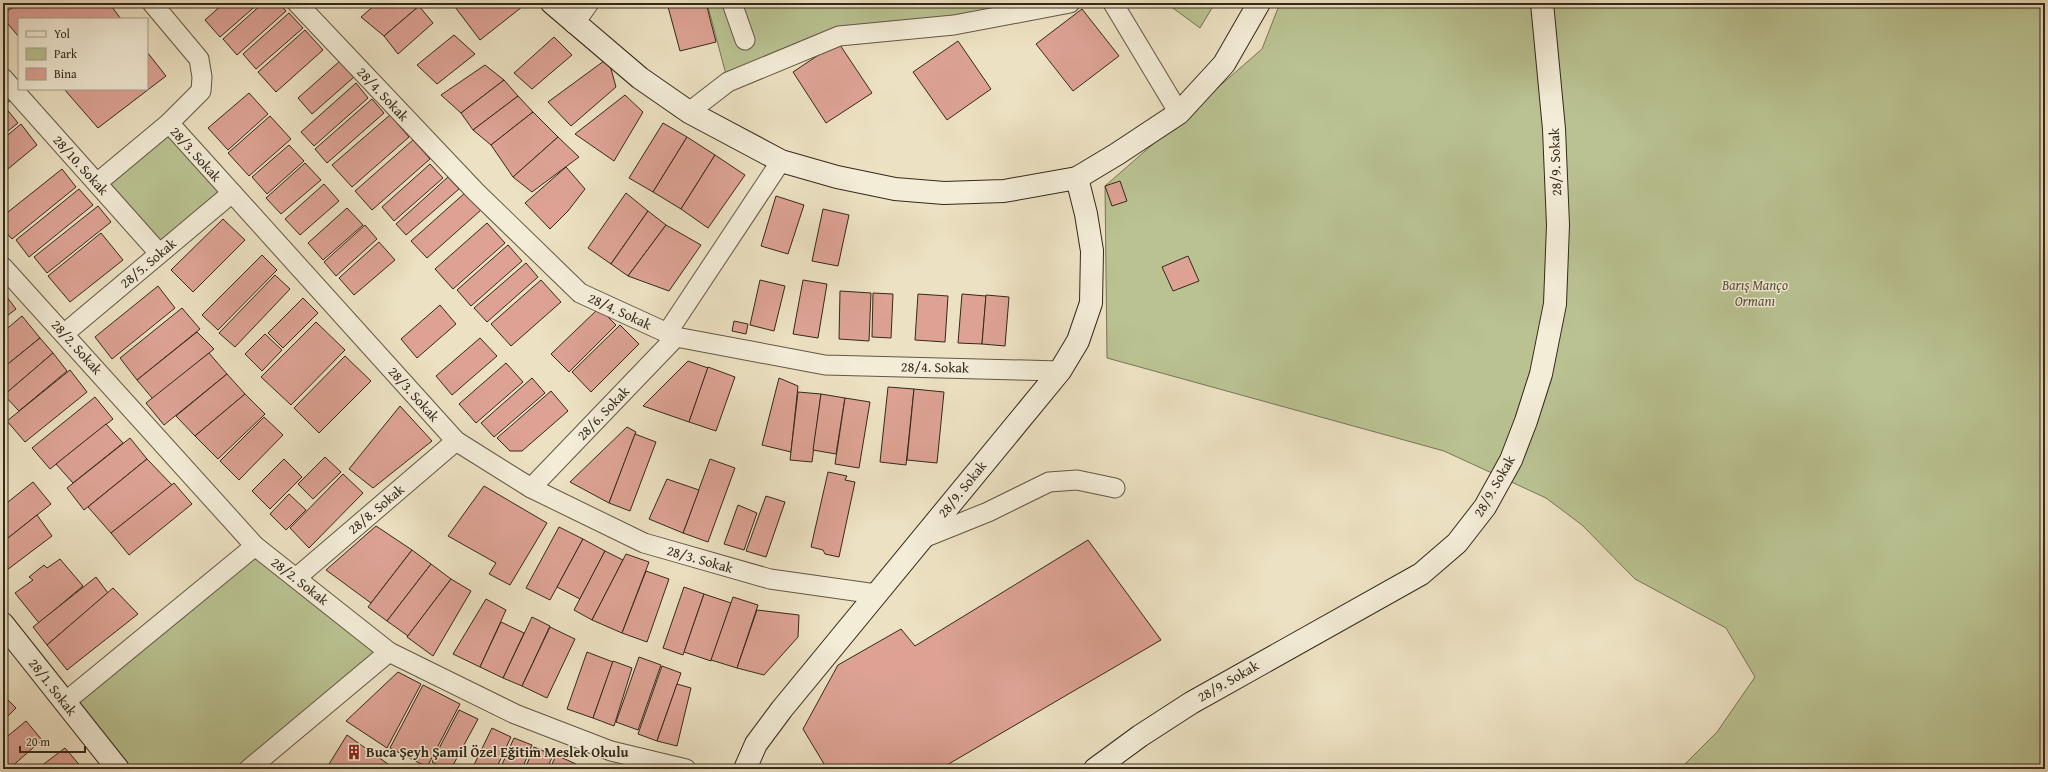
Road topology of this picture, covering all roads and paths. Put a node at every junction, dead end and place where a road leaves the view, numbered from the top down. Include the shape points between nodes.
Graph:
1 (152, 3) edge
2 (297, 3) edge
3 (552, 3) edge
4 (589, 3) edge
5 (732, 3) edge
6 (1070, 3) edge
7 (1113, 3) edge
8 (1259, 3) edge
9 (1542, 3) edge
10 (574, 24) junction
11 (744, 40) dead end
12 (3, 78) edge
13 (688, 112) junction
14 (1179, 113) junction
15 (169, 123) junction
16 (781, 161) junction
17 (1077, 178) junction
18 (97, 183) junction
19 (232, 193) junction
20 (159, 253) junction
21 (3, 267) edge
22 (65, 333) junction
23 (672, 335) junction
24 (1060, 371) junction
25 (456, 441) junction
26 (531, 488) junction
27 (1115, 488) dead end
28 (921, 539) junction
29 (255, 546) junction
30 (296, 578) junction
31 (876, 594) junction
32 (5, 630) edge
33 (389, 652) junction
34 (65, 702) junction
35 (118, 769) edge
36 (249, 769) edge
37 (686, 769) edge
38 (745, 769) edge
39 (1095, 769) edge

1 - 15 street, 28/3. Sokak via 198,59 202,76 201,91
2 - 23 street, 28/4. Sokak via 476,192 580,293
3 - 10 street
4 - 10 street
5 - 11 street
6 - 13 street via 954,25 839,36 728,82
7 - 14 street
8 - 14 street via 1224,64
9 - 39 street, 28/9. Sokak via 1554,129 1558,225 1555,304 1541,374 1528,414 1511,460 1486,507 1457,543 1420,574 1191,703
10 - 13 street via 640,78
12 - 18 street, 28/10. Sokak
13 - 16 street
14 - 17 street
15 - 18 street
15 - 19 street, 28/3. Sokak
16 - 17 street via 837,178 895,189 944,193 1004,191
16 - 23 street, 28/6. Sokak
17 - 24 street, 28/9. Sokak via 1092,251 1091,303 1078,341
18 - 20 street, 28/10. Sokak
19 - 20 street, 28/5. Sokak
19 - 25 street, 28/3. Sokak
20 - 22 street, 28/5. Sokak
21 - 22 street, 28/2. Sokak
22 - 29 street, 28/2. Sokak
23 - 24 street, 28/4. Sokak via 825,365
23 - 26 street, 28/6. Sokak
24 - 28 street, 28/9. Sokak
25 - 26 street, 28/3. Sokak
25 - 30 street, 28/8. Sokak
26 - 31 street, 28/3. Sokak via 644,543 770,578
27 - 28 street via 1077,480 1049,482 988,512
28 - 31 street, 28/9. Sokak
29 - 30 street, 28/2. Sokak
29 - 34 street
30 - 33 street, 28/2. Sokak
31 - 38 street, 28/9. Sokak via 782,709 756,744
32 - 34 street, 28/1. Sokak
33 - 36 street
33 - 37 street, 28/2. Sokak via 515,714 611,752
34 - 35 street, 28/1. Sokak

